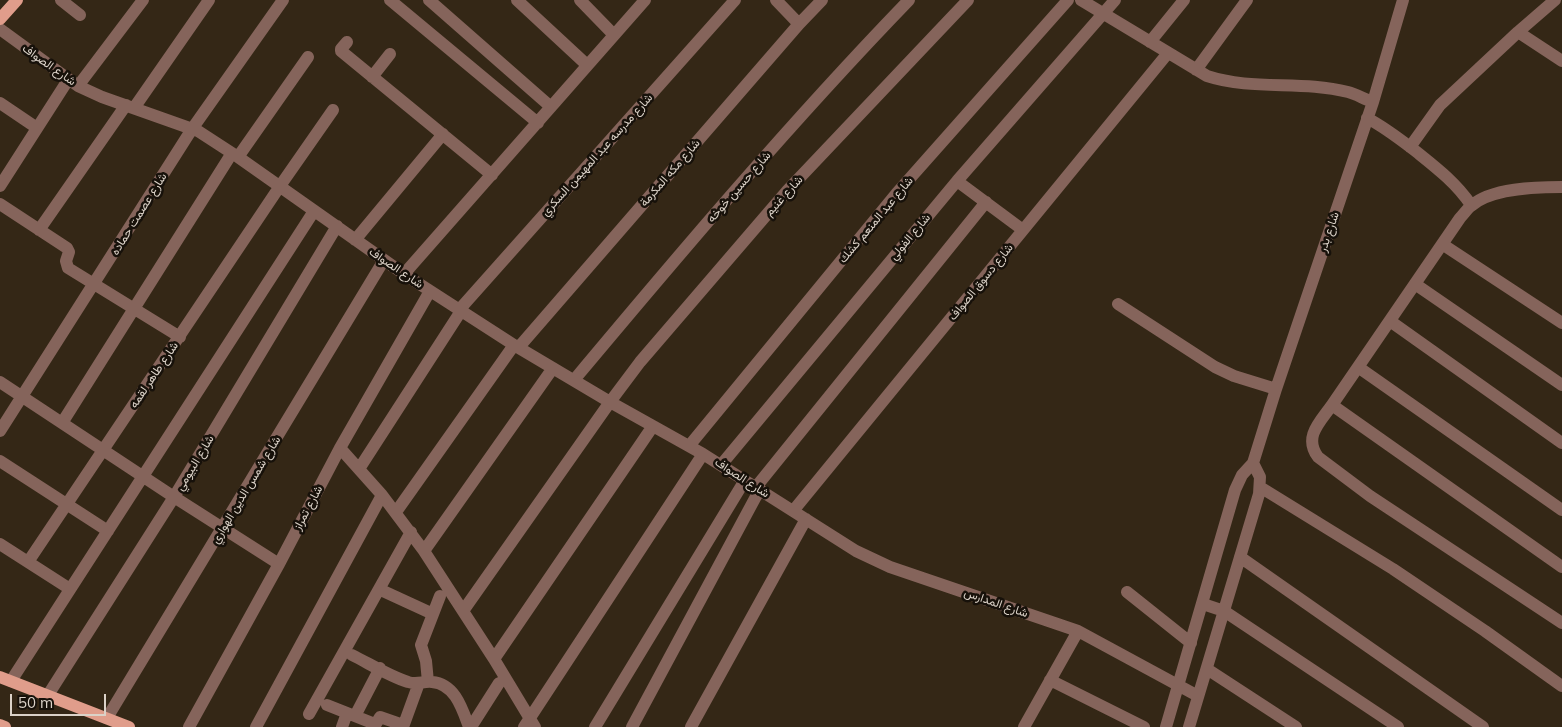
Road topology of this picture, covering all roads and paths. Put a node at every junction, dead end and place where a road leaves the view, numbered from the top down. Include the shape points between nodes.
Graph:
1 (17, 0) edge
2 (61, 0) edge
3 (143, 0) edge
4 (209, 0) edge
5 (284, 0) edge
6 (390, 0) edge
7 (429, 0) edge
8 (517, 0) edge
9 (580, 0) edge
10 (735, 0) edge
11 (776, 0) edge
12 (822, 0) edge
13 (910, 0) edge
14 (968, 0) edge
15 (1068, 0) edge
16 (1081, 0) edge
17 (1115, 0) edge
18 (1184, 0) edge
19 (1247, 0) edge
20 (1403, 0) edge
21 (1555, 0) edge
22 (639, 2) edge
23 (1103, 14) junction
24 (80, 15) dead end
25 (0, 19) edge
26 (799, 24) junction
27 (0, 29) edge
28 (1518, 32) junction
29 (614, 35) junction
30 (347, 42) dead end
31 (1150, 42) junction
32 (1168, 53) junction
33 (390, 54) dead end
34 (308, 57) dead end
35 (1562, 61) edge
36 (588, 65) junction
37 (1196, 70) junction
38 (372, 76) junction
39 (73, 83) junction
40 (1372, 102) junction
41 (130, 106) junction
42 (551, 107) junction
43 (2, 108) edge
44 (333, 110) dead end
45 (1367, 118) junction
46 (538, 123) junction
47 (37, 128) junction
48 (192, 129) junction
49 (443, 134) junction
50 (1410, 147) junction
51 (235, 155) junction
52 (492, 174) junction
53 (957, 180) junction
54 (0, 186) edge
55 (280, 186) junction
56 (1562, 187) edge
57 (986, 202) junction
58 (0, 204) edge
59 (1471, 205) junction
60 (314, 211) junction
61 (337, 226) junction
62 (39, 230) junction
63 (1023, 230) junction
64 (355, 240) junction
65 (1442, 244) junction
66 (384, 260) junction
67 (404, 274) junction
68 (95, 284) junction
69 (1415, 284) junction
70 (430, 291) junction
71 (1118, 304) dead end
72 (134, 308) junction
73 (460, 311) junction
74 (1390, 321) junction
75 (1562, 323) edge
76 (180, 337) junction
77 (516, 346) junction
78 (1358, 367) junction
79 (553, 368) junction
80 (574, 380) junction
81 (0, 382) edge
82 (1562, 385) edge
83 (1276, 389) junction
84 (22, 397) junction
85 (610, 402) junction
86 (1332, 405) junction
87 (62, 423) junction
88 (653, 426) junction
89 (0, 431) edge
90 (1562, 443) edge
91 (689, 446) junction
92 (340, 448) junction
93 (103, 450) junction
94 (704, 454) junction
95 (0, 461) edge
96 (1253, 462) junction
97 (721, 465) junction
98 (359, 469) junction
99 (143, 476) junction
100 (745, 480) junction
101 (1260, 486) junction
102 (758, 488) junction
103 (382, 495) junction
104 (174, 497) junction
105 (67, 504) junction
106 (1562, 510) edge
107 (793, 511) junction
108 (396, 512) junction
109 (806, 519) junction
110 (223, 528) junction
111 (108, 531) junction
112 (411, 532) junction
113 (0, 544) edge
114 (424, 551) junction
115 (1240, 557) junction
116 (28, 562) junction
117 (279, 564) junction
118 (1562, 567) edge
119 (70, 589) junction
120 (383, 591) dead end
121 (1127, 592) dead end
122 (440, 596) dead end
123 (1203, 604) junction
124 (464, 611) junction
125 (1224, 611) junction
126 (433, 614) junction
127 (1562, 623) edge
128 (1078, 631) junction
129 (1191, 643) junction
130 (352, 655) dead end
131 (494, 659) junction
132 (380, 668) junction
133 (1207, 669) junction
134 (5, 679) edge
135 (1050, 680) junction
136 (423, 682) junction
137 (499, 683) dead end
138 (1179, 686) junction
139 (1562, 686) edge
140 (48, 696) junction
141 (1198, 696) junction
142 (328, 705) dead end
143 (309, 714) dead end
144 (351, 714) junction
145 (107, 718) junction
146 (529, 724) edge
147 (0, 725) edge
148 (375, 726) edge
149 (403, 726) edge
150 (5, 727) edge
151 (128, 727) edge
152 (189, 727) edge
153 (256, 727) edge
154 (342, 727) edge
155 (470, 727) edge
156 (595, 727) edge
157 (632, 727) edge
158 (690, 727) edge
159 (1024, 727) edge
160 (1144, 727) edge
161 (1166, 727) edge
162 (1189, 727) edge
163 (1296, 727) edge
164 (1398, 727) edge
165 (1483, 727) edge

1 - 25 main road
2 - 24 street
3 - 39 street
4 - 41 street
5 - 48 street, شارع عصمت حماده
6 - 46 street
7 - 42 street
8 - 36 street
9 - 29 street
10 - 73 street, شارع مدرسه عبد المهيمن السكري
11 - 26 street
12 - 26 street, شارع مكه المكرمة
13 - 80 street, شارع حسين خوخه via 782,138
14 - 85 street, شارع غنيم via 787,191 640,362
15 - 91 street, شارع عبد المنعم كشك via 896,194
16 - 23 street
17 - 23 street, شارع الفولي
18 - 31 street
19 - 37 street
20 - 40 street, شارع بدر
21 - 28 street
22 - 29 street
23 - 31 street
23 - 53 street, شارع الفولي
26 - 77 street, شارع مكه المكرمة
27 - 39 street, شارع الصواف
28 - 35 street
28 - 50 street via 1440,105
29 - 36 street
30 - 38 street via 341,51
31 - 32 street
32 - 37 street
32 - 63 street, شارع دسوق الصواف
33 - 38 street
34 - 51 street
36 - 42 street
37 - 40 street via 1223,82 1319,87 1349,92
38 - 49 street
39 - 41 street, شارع الصواف
39 - 47 street
40 - 45 street, شارع بدر
41 - 48 street, شارع الصواف
41 - 62 street
42 - 46 street
43 - 47 street
44 - 55 street, شارع طاهر لقمه
45 - 50 street
45 - 83 street, شارع بدر
46 - 52 street
47 - 54 street
48 - 51 street, شارع الصواف
48 - 68 street, شارع عصمت حماده
49 - 52 street
49 - 64 street
50 - 59 street via 1462,190
51 - 55 street, شارع الصواف
51 - 72 street
52 - 67 street
53 - 57 street
53 - 97 street, شارع الفولي
55 - 60 street, شارع الصواف
55 - 76 street, شارع طاهر لقمه
56 - 59 street via 1514,189
57 - 63 street
57 - 102 street
58 - 62 street
59 - 65 street
60 - 61 street, شارع الصواف
60 - 99 street
61 - 64 street, شارع الصواف
61 - 104 street, شارع البيومي
62 - 68 street via 68,250 68,268
63 - 107 street, شارع دسوق الصواف
64 - 66 street, شارع الصواف
65 - 69 street
65 - 75 street
66 - 67 street, شارع الصواف
66 - 110 street, شارع شمس الدين الهواري
67 - 70 street, شارع الصواف
68 - 72 street
68 - 84 street, شارع عصمت حماده
69 - 74 street
69 - 82 street
70 - 73 street, شارع الصواف
70 - 92 street, شارع تمراز
71 - 83 street via 1215,367
72 - 76 street
72 - 87 street
73 - 77 street, شارع الصواف
73 - 98 street, شارع مدرسه عبد المهيمن السكري
74 - 78 street
74 - 90 street
76 - 93 street, شارع طاهر لقمه
77 - 79 street, شارع الصواف
77 - 108 street, شارع مكه المكرمة
78 - 86 street
78 - 106 street
79 - 80 street, شارع الصواف
79 - 114 street
80 - 85 street, شارع الصواف
81 - 84 street
83 - 96 street, شارع بدر
84 - 87 street
84 - 89 street, شارع عصمت حماده
85 - 88 street, شارع الصواف
85 - 124 street, شارع غنيم
86 - 118 street
86 - 127 street via 1311,441 1318,458
87 - 93 street
88 - 91 street, شارع الصواف
88 - 131 street
91 - 94 street, شارع الصواف
92 - 98 street
92 - 117 street, شارع تمراز
93 - 99 street
93 - 105 street, شارع طاهر لقمه
94 - 97 street, شارع الصواف
94 - 146 street
95 - 105 street
96 - 101 street via 1260,477
96 - 123 street, شارع بدر via 1238,482
97 - 100 street, شارع الصواف
98 - 103 street
99 - 104 street
99 - 111 street
100 - 102 street, شارع الصواف
100 - 156 street
101 - 115 street
101 - 139 street via 1400,574
102 - 107 street, شارع الصواف
102 - 157 street
103 - 108 street
103 - 153 street
104 - 110 street
104 - 140 street, شارع البيومي
105 - 111 street
105 - 116 street, شارع طاهر لقمه
107 - 109 street, شارع المدارس
108 - 112 street
109 - 128 street, شارع المدارس via 873,560
109 - 158 street
110 - 117 street
110 - 145 street, شارع شمس الدين الهواري
111 - 119 street
112 - 114 street
112 - 143 street
113 - 116 street
114 - 124 street
115 - 125 street
115 - 165 street
116 - 119 street
117 - 152 street, شارع تمراز
119 - 134 street
120 - 126 street
121 - 129 street
122 - 126 street
123 - 125 street
123 - 129 street, شارع بدر
124 - 131 street
125 - 133 street
125 - 164 street
126 - 136 street via 421,645 426,661
128 - 135 street
128 - 138 street, شارع المدارس
129 - 138 street, شارع بدر
130 - 132 street
131 - 146 street
132 - 136 street via 409,682
132 - 144 street
133 - 141 street
133 - 163 street
134 - 140 main road
135 - 159 street
135 - 160 street
136 - 149 street
136 - 155 street via 438,683 451,690
137 - 155 street
138 - 141 street, شارع المدارس
138 - 161 street, شارع بدر
140 - 145 main road
141 - 162 street
142 - 144 street
144 - 148 street
144 - 154 street
145 - 151 main road
147 - 150 main road
148 - 149 street via 381,717

